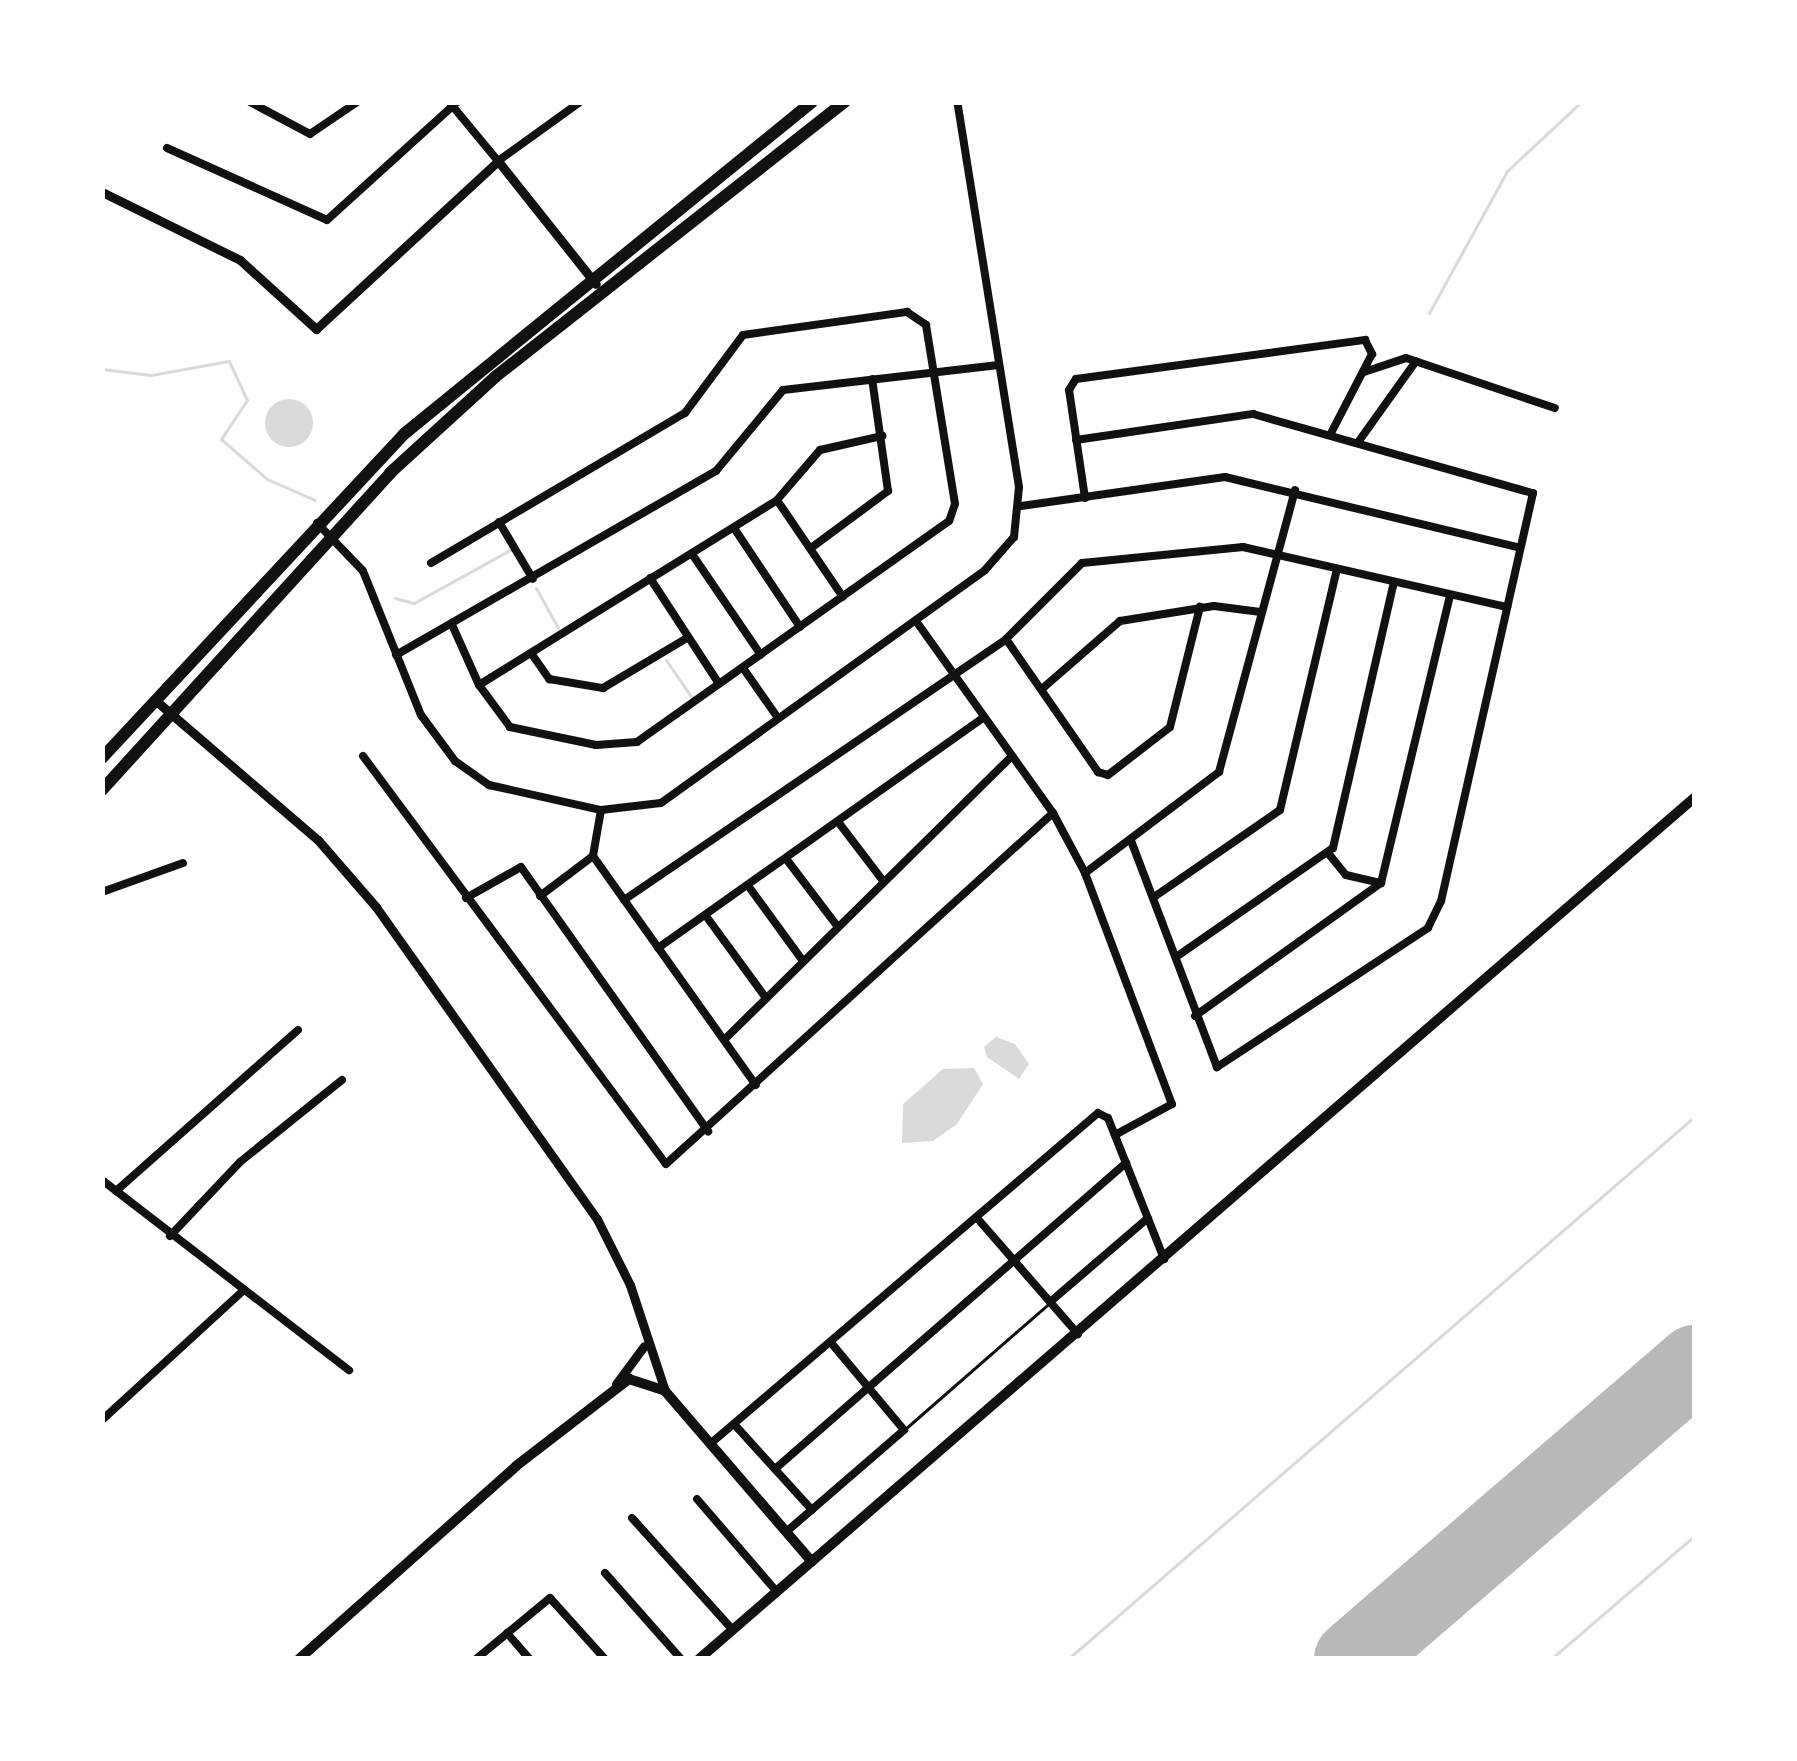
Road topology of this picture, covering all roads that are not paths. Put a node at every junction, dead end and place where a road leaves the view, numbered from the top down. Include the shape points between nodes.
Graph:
1 (250, 102) edge
2 (356, 102) edge
3 (580, 102) edge
4 (812, 102) edge
5 (845, 102) edge
6 (957, 102) edge
7 (452, 103) edge
8 (167, 148) dead end
9 (498, 161) junction
10 (708, 184) junction
11 (102, 192) edge
12 (720, 200) junction
13 (590, 277) junction
14 (602, 291) junction
15 (1416, 361) junction
16 (482, 365) junction
17 (999, 365) junction
18 (935, 372) junction
19 (1363, 373) junction
20 (495, 377) junction
21 (872, 379) junction
22 (1555, 408) dead end
23 (1331, 433) junction
24 (882, 436) junction
25 (1076, 440) junction
26 (1360, 441) junction
27 (1295, 490) junction
28 (1084, 498) junction
29 (777, 500) junction
30 (1021, 506) junction
31 (316, 522) junction
32 (499, 522) junction
33 (734, 528) junction
34 (330, 536) junction
35 (811, 548) junction
36 (1520, 548) junction
37 (692, 554) junction
38 (1279, 555) junction
39 (430, 563) dead end
40 (1337, 568) junction
41 (650, 578) junction
42 (532, 579) junction
43 (1394, 582) junction
44 (1450, 596) junction
45 (843, 597) junction
46 (1200, 607) junction
47 (1507, 607) junction
48 (1262, 612) junction
49 (916, 621) junction
50 (453, 627) junction
51 (800, 628) junction
52 (687, 638) junction
53 (1006, 639) junction
54 (531, 653) junction
55 (396, 655) junction
56 (761, 655) junction
57 (742, 668) junction
58 (952, 672) junction
59 (719, 684) junction
60 (478, 685) junction
61 (1043, 688) junction
62 (155, 700) junction
63 (171, 713) junction
64 (778, 718) junction
65 (983, 718) junction
66 (363, 756) dead end
67 (102, 758) edge
68 (1010, 758) junction
69 (102, 790) edge
70 (1695, 797) edge
71 (601, 810) junction
72 (1053, 813) junction
73 (839, 823) junction
74 (1132, 842) junction
75 (1328, 853) junction
76 (593, 856) junction
77 (787, 860) junction
78 (183, 863) dead end
79 (1084, 873) junction
80 (884, 882) junction
81 (1381, 883) junction
82 (749, 887) junction
83 (102, 892) edge
84 (540, 896) junction
85 (1154, 897) junction
86 (466, 898) junction
87 (624, 900) junction
88 (706, 916) junction
89 (838, 927) junction
90 (658, 947) junction
91 (1176, 957) junction
92 (803, 962) junction
93 (766, 998) junction
94 (1195, 1016) junction
95 (298, 1030) dead end
96 (724, 1040) junction
97 (342, 1080) dead end
98 (756, 1085) junction
99 (708, 1131) junction
100 (1115, 1135) junction
101 (1126, 1163) junction
102 (102, 1180) edge
103 (116, 1191) junction
104 (977, 1218) junction
105 (1148, 1218) junction
106 (170, 1235) junction
107 (1014, 1261) junction
108 (1165, 1261) junction
109 (244, 1290) junction
110 (1050, 1302) junction
111 (1078, 1335) junction
112 (832, 1344) junction
113 (644, 1346) junction
114 (349, 1370) dead end
115 (616, 1384) junction
116 (868, 1388) junction
117 (664, 1391) junction
118 (102, 1420) edge
119 (734, 1424) junction
120 (904, 1430) junction
121 (709, 1445) junction
122 (775, 1469) junction
123 (697, 1499) dead end
124 (812, 1510) junction
125 (632, 1518) dead end
126 (785, 1533) junction
127 (812, 1562) junction
128 (605, 1573) dead end
129 (777, 1592) junction
130 (732, 1629) junction
131 (507, 1633) junction
132 (299, 1659) edge
133 (476, 1659) edge
134 (530, 1659) edge
135 (605, 1659) edge
136 (681, 1659) edge
137 (699, 1659) edge

1 - 2 street via 310,134
3 - 9 street
4 - 10 highway
5 - 12 highway
6 - 17 street
7 - 8 street via 327,220
7 - 9 street
9 - 11 street via 316,328 240,260
9 - 13 street
10 - 12 highway
10 - 13 highway
12 - 14 highway
13 - 14 street
13 - 16 highway
14 - 20 highway
15 - 19 street via 1388,360
15 - 22 street
15 - 26 street
16 - 20 highway
16 - 31 highway
17 - 18 street
17 - 30 street
18 - 21 street
18 - 32 street via 926,325 907,312 751,332 689,410
18 - 45 street via 953,512 943,528
19 - 23 street
19 - 25 street via 1372,346 1346,340 1070,383
20 - 34 highway
21 - 24 street
21 - 42 street via 783,389 716,471
23 - 25 street via 1253,414
23 - 26 street
24 - 29 street via 820,450
24 - 35 street via 882,500
25 - 28 street
26 - 36 street via 1533,493
27 - 28 street via 1214,478
27 - 36 street
27 - 38 street
28 - 30 street
29 - 33 street
29 - 35 street
30 - 49 street via 1005,551
31 - 34 street
31 - 62 highway
32 - 39 street
32 - 42 street
33 - 37 street
33 - 51 street
34 - 55 street via 376,595
34 - 63 highway
35 - 45 street
36 - 47 street
37 - 41 street
37 - 56 street
38 - 40 street
38 - 48 street
38 - 53 street via 1233,546 1091,560
40 - 43 street
40 - 85 street via 1280,810
41 - 52 street
41 - 54 street
42 - 50 street
43 - 44 street
43 - 75 street
44 - 47 street
44 - 81 street
45 - 51 street
46 - 48 street
46 - 61 street via 1108,627
46 - 61 street via 1170,727 1105,775
47 - 94 street via 1434,922 1217,1067
48 - 74 street via 1220,772
49 - 58 street
49 - 64 street
50 - 55 street
50 - 60 street
51 - 56 street
52 - 54 street via 603,688 548,679
52 - 59 street
53 - 58 street
53 - 61 street
54 - 60 street
55 - 71 street via 427,726 474,776
56 - 57 street
57 - 59 street
57 - 64 street
58 - 65 street
58 - 87 street
59 - 60 street via 637,742 612,746 510,727
62 - 63 street
62 - 67 highway
63 - 69 highway
63 - 113 street via 318,841 376,907 597,1219 630,1285
64 - 71 street via 661,803
65 - 68 street
65 - 73 street
66 - 86 street
68 - 72 street
68 - 80 street
70 - 108 main road
71 - 76 street
72 - 79 street
72 - 98 street
73 - 77 street
73 - 80 street
74 - 79 street
74 - 85 street
75 - 81 street via 1346,875
75 - 91 street
76 - 84 street
76 - 87 street
77 - 82 street
77 - 89 street
78 - 83 street
79 - 100 street via 1172,1104
80 - 89 street
81 - 94 street
82 - 88 street
82 - 92 street
84 - 86 street via 516,865
84 - 99 street
85 - 91 street
86 - 99 street via 665,1164
87 - 90 street
88 - 90 street
88 - 93 street
89 - 92 street
90 - 96 street
91 - 94 street
92 - 93 street
93 - 96 street
95 - 103 street
96 - 98 street
97 - 106 street via 239,1162
98 - 99 street
100 - 101 street
100 - 104 street via 1102,1113
101 - 105 street
101 - 107 street
102 - 103 street
103 - 106 street
104 - 107 street
104 - 112 street
105 - 108 street
105 - 110 street
106 - 109 street
107 - 110 street
107 - 116 street
108 - 111 main road
109 - 114 street
109 - 118 street
110 - 111 street
110 - 120 lane
111 - 127 main road
112 - 116 street
112 - 119 street
113 - 115 street
113 - 117 street
115 - 117 main road via 644,1380
115 - 132 main road
116 - 120 street
116 - 122 street
117 - 121 main road
119 - 121 street
119 - 122 street
120 - 124 street
121 - 126 main road
122 - 124 street
123 - 129 street
124 - 126 street
125 - 130 street
126 - 127 main road
127 - 129 main road
128 - 136 street
129 - 130 main road
130 - 137 main road
131 - 133 street
131 - 134 street
131 - 135 street via 550,1598

